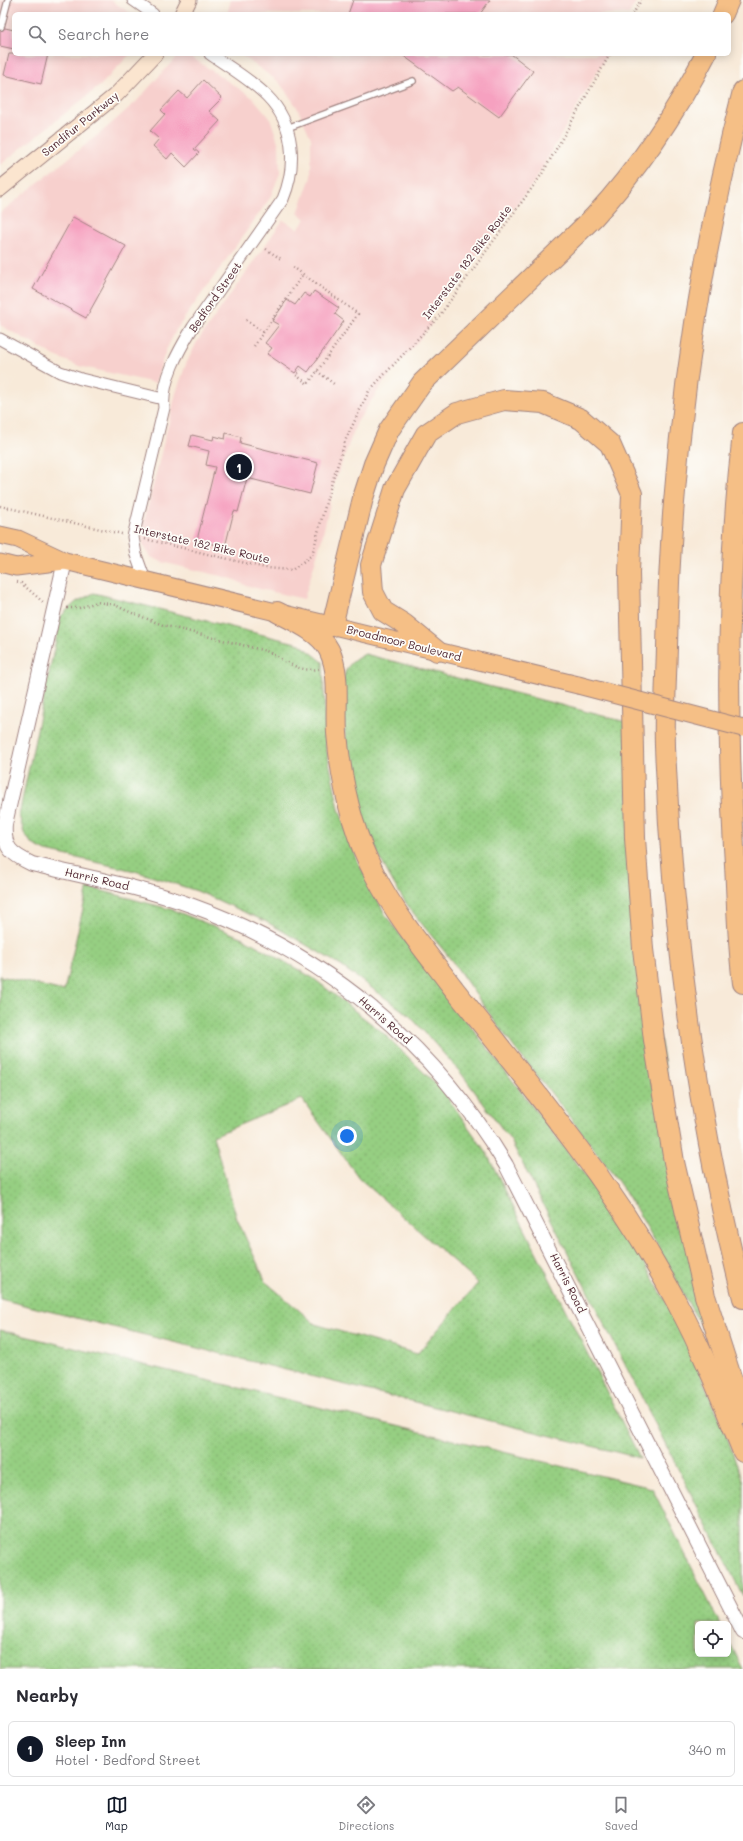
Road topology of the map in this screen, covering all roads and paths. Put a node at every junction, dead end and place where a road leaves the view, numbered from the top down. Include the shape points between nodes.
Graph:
1 (8, 0) edge
2 (133, 0) edge
3 (190, 0) edge
4 (641, 0) edge
5 (729, 0) edge
6 (150, 12) edge
7 (183, 12) edge
8 (634, 12) edge
9 (724, 12) edge
10 (1, 27) dead end
11 (153, 56) edge
12 (213, 56) edge
13 (609, 56) edge
14 (705, 56) edge
15 (413, 80) dead end
16 (743, 91) edge
17 (287, 128) junction
18 (0, 189) edge
19 (266, 248) dead end
20 (281, 259) dead end
21 (294, 268) dead end
22 (303, 274) junction
23 (246, 320) dead end
24 (263, 332) junction
25 (0, 339) edge
26 (254, 346) dead end
27 (301, 370) dead end
28 (317, 371) junction
29 (334, 384) dead end
30 (163, 399) junction
31 (743, 433) edge
32 (0, 506) edge
33 (0, 535) edge
34 (134, 536) junction
35 (65, 561) junction
36 (0, 563) edge
37 (145, 580) junction
38 (14, 582) dead end
39 (54, 605) junction
40 (277, 612) junction
41 (332, 626) junction
42 (437, 651) junction
43 (324, 668) dead end
44 (743, 728) edge
45 (743, 929) edge
46 (742, 975) edge
47 (743, 1298) edge
48 (743, 1414) edge
49 (743, 1452) edge
50 (743, 1632) edge

1 - 10 lane
2 - 6 street
3 - 7 main road
4 - 8 path
5 - 9 highway
11 - 18 main road, Sandifur Parkway via 116,95
12 - 17 street, Bedford Street via 267,96
13 - 34 path, Interstate 182 Bike Route via 542,174 440,315 369,391 346,439 312,555 292,570 266,568
14 - 41 highway via 665,127 618,190 589,222 422,383 389,430 363,498
15 - 17 lane
16 - 47 highway via 700,287 681,422 668,588 665,743 672,878 689,1029 714,1171
17 - 30 street, Bedford Street via 292,164 289,185 283,199 184,342 171,370
19 - 20 path
21 - 22 path
22 - 24 path
22 - 28 path via 358,314
23 - 24 path
24 - 26 path
25 - 30 street via 49,367 67,374
27 - 28 path via 296,375 308,384
28 - 29 path
30 - 34 street, Bedford Street via 164,408
31 - 46 highway via 732,555 729,665 730,782
32 - 34 path, Interstate 182 Bike Route
33 - 35 main road, Broadmoor Boulevard via 18,540
34 - 37 street, Bedford Street via 136,555
35 - 36 main road, Broadmoor Boulevard via 16,567
35 - 37 main road, Broadmoor Boulevard
35 - 39 street, Harris Road
37 - 40 main road, Broadmoor Boulevard
38 - 39 path via 21,583 43,602
39 - 43 path via 79,608 98,602 115,605 132,614 163,624 266,651 302,669
39 - 50 street, Harris Road via 4,824 5,840 9,849 17,857 32,864 157,894 217,914 256,932 338,982 374,1009 414,1045 465,1102 506,1165
40 - 41 main road, Broadmoor Boulevard
40 - 49 highway via 312,631 328,649 335,672 339,761 346,799 358,838 375,876 414,937 574,1142 645,1245 678,1303 713,1377
41 - 42 main road, Broadmoor Boulevard
42 - 44 main road, Broadmoor Boulevard, bridge
42 - 48 highway via 384,611 373,592 371,565 395,489 426,434 457,413 504,400 543,404 581,419 610,444 632,494 628,573 636,838 643,949 654,1040 674,1162 705,1296
45 - 46 highway

